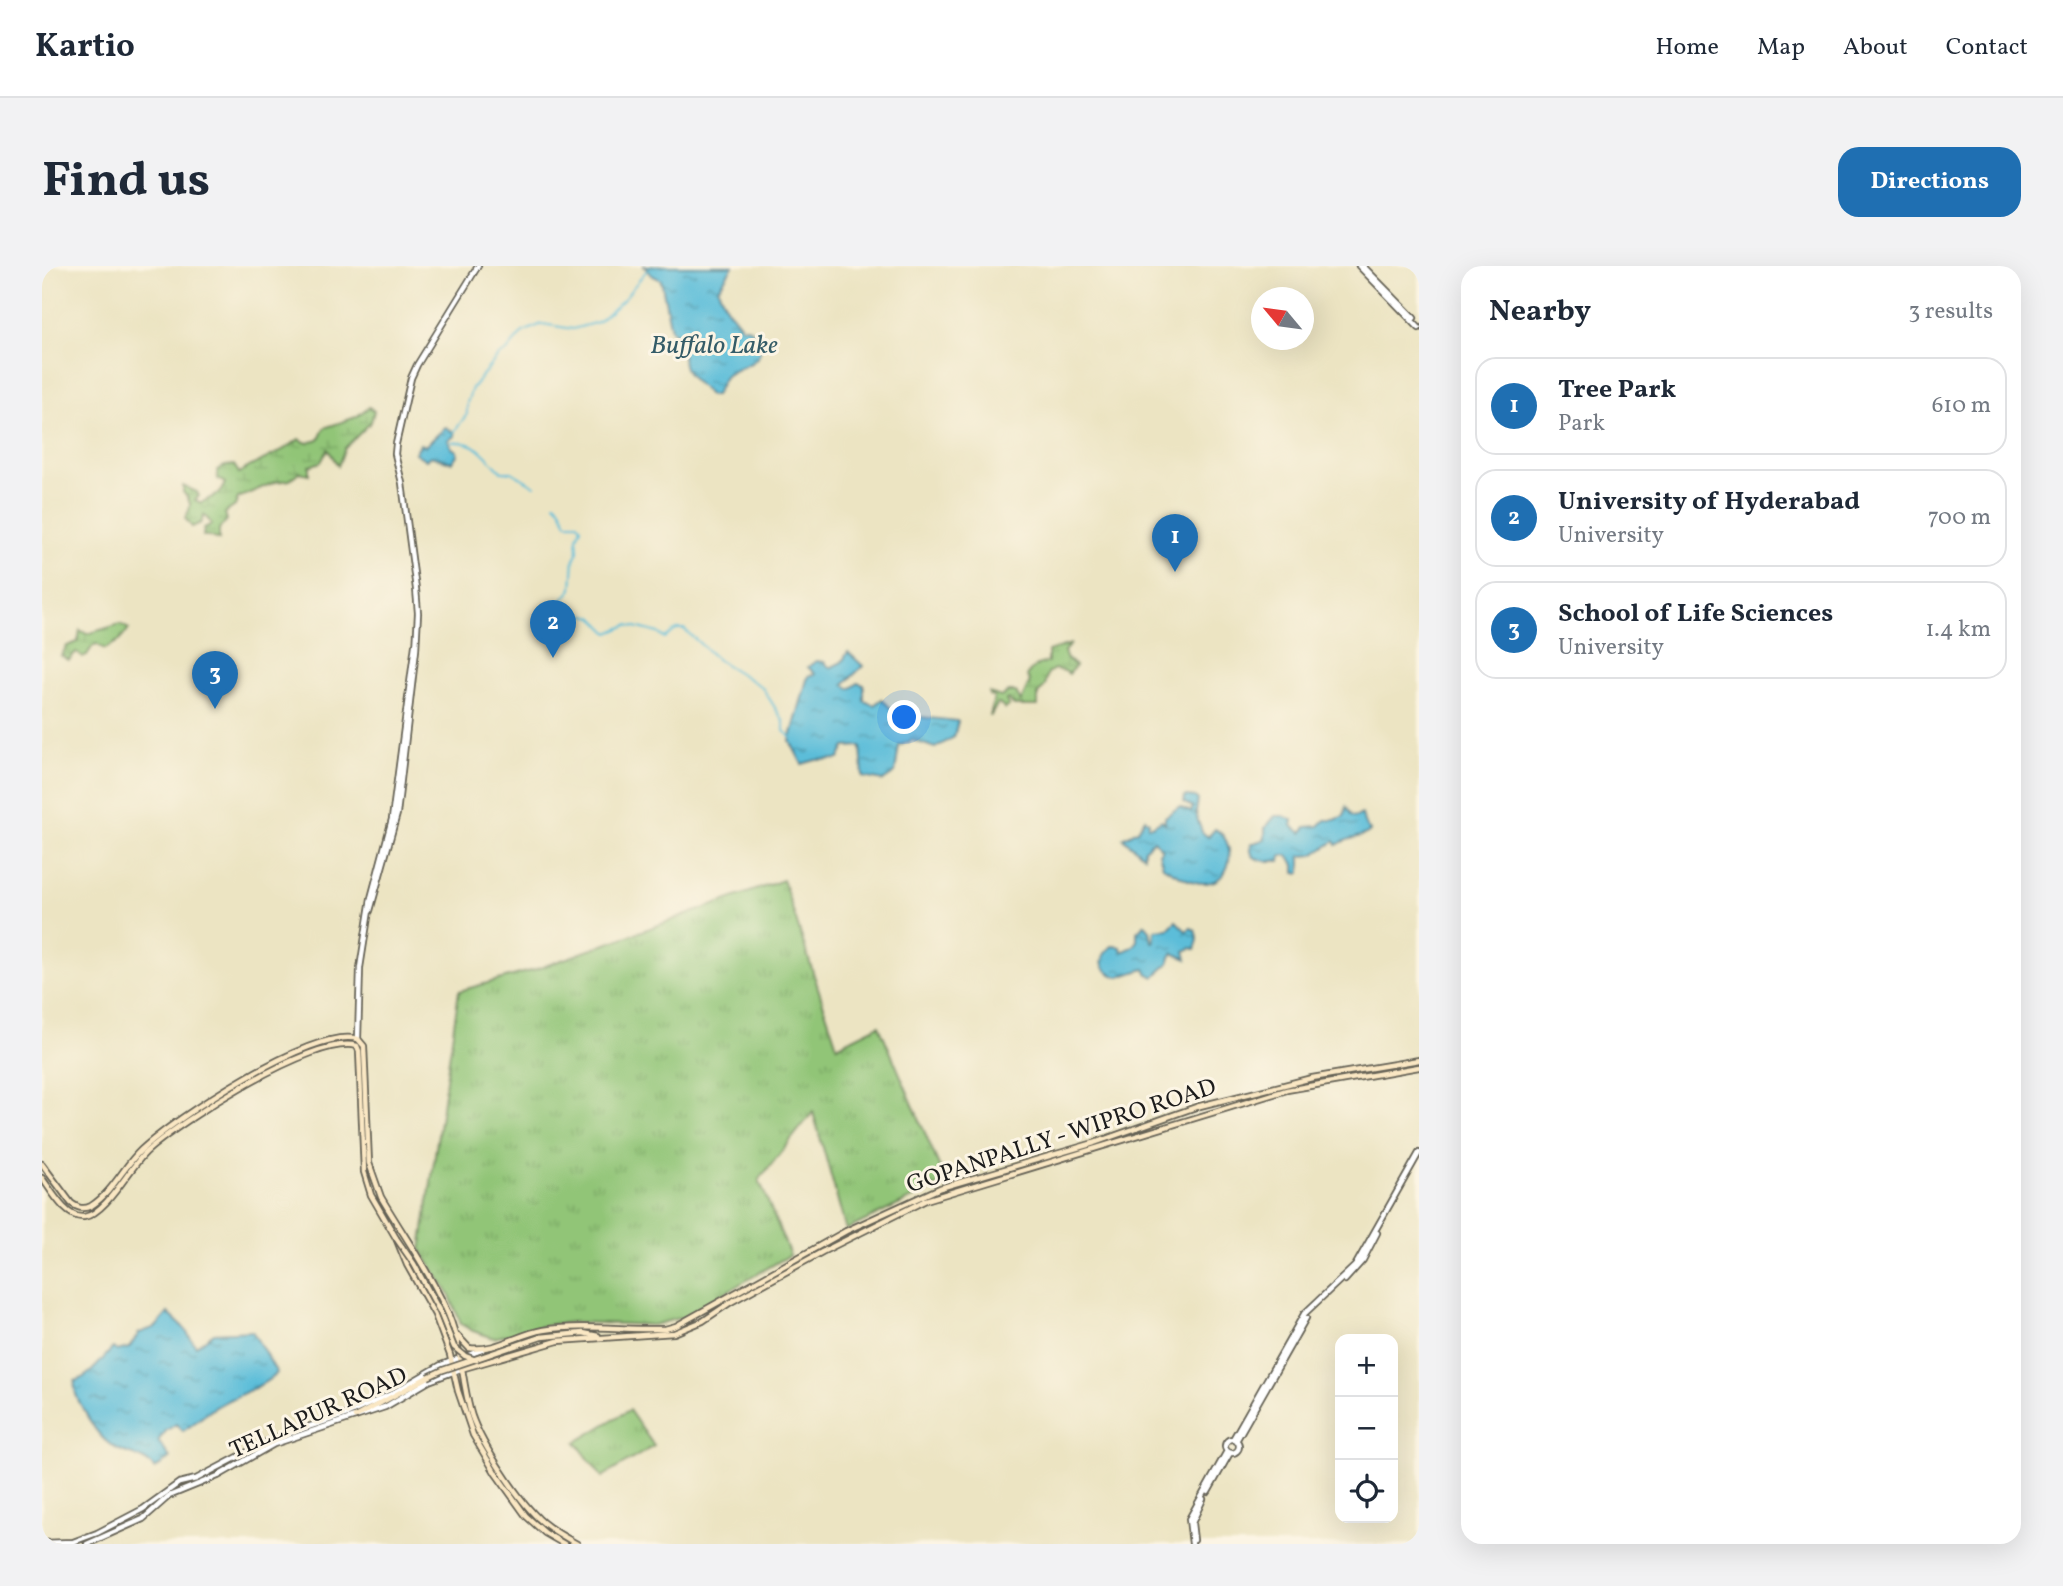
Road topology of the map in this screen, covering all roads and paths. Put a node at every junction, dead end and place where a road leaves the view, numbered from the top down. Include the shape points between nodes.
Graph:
1 (478, 266) edge
2 (1361, 266) edge
3 (1419, 326) edge
4 (358, 1039) junction
5 (1416, 1060) edge
6 (1417, 1067) edge
7 (1224, 1100) junction
8 (1228, 1107) junction
9 (1419, 1153) edge
10 (136, 1159) junction
11 (1419, 1159) edge
12 (42, 1164) edge
13 (42, 1178) edge
14 (931, 1192) junction
15 (933, 1198) junction
16 (396, 1238) junction
17 (719, 1302) junction
18 (723, 1308) junction
19 (456, 1334) junction
20 (602, 1337) junction
21 (1291, 1340) junction
22 (485, 1348) junction
23 (459, 1358) junction
24 (476, 1360) junction
25 (452, 1361) junction
26 (461, 1369) junction
27 (454, 1371) junction
28 (355, 1418) junction
29 (1235, 1440) junction
30 (1228, 1452) junction
31 (219, 1467) junction
32 (222, 1474) junction
33 (42, 1543) edge
34 (87, 1544) edge
35 (564, 1544) edge
36 (578, 1544) edge
37 (1193, 1544) edge

1 - 4 street via 411,378 396,444 418,613 397,814 370,911 360,968
2 - 3 street
4 - 10 main road via 335,1040 270,1063 172,1126
4 - 19 main road via 364,1046 369,1163 374,1179
5 - 6 main road
5 - 7 main road, GOPANPALLY - WIPRO ROAD via 1312,1078
6 - 8 main road, GOPANPALLY - WIPRO ROAD via 1310,1084
7 - 8 main road
7 - 14 main road, GOPANPALLY - WIPRO ROAD
8 - 15 main road, GOPANPALLY - WIPRO ROAD
9 - 21 street via 1355,1266 1304,1314
10 - 12 main road via 102,1198 82,1209 61,1193
10 - 13 main road via 108,1199 85,1216 67,1209
10 - 16 main road via 256,1077 320,1049 357,1046 364,1172 371,1195
11 - 21 street via 1357,1269 1307,1316
14 - 15 main road
14 - 17 main road, GOPANPALLY - WIPRO ROAD via 846,1231
15 - 18 main road, GOPANPALLY - WIPRO ROAD via 821,1252
16 - 24 main road, bridge via 440,1312 454,1347
16 - 25 main road via 435,1315
17 - 18 main road
17 - 22 main road, GOPANPALLY - WIPRO ROAD via 665,1329 541,1330
18 - 20 main road, GOPANPALLY - WIPRO ROAD via 668,1335
19 - 22 main road via 468,1348
19 - 23 main road
20 - 24 main road, GOPANPALLY - WIPRO ROAD, bridge via 583,1333 541,1337
20 - 26 main road, GOPANPALLY - WIPRO ROAD via 558,1340
21 - 29 street
22 - 23 street
23 - 25 street
23 - 26 main road
24 - 28 main road, GOPANPALLY - WIPRO ROAD, bridge via 428,1377
25 - 27 main road
25 - 31 street via 350,1413 274,1438
26 - 27 street, TELLAPUR ROAD
26 - 36 main road via 479,1433 519,1496 550,1529
27 - 28 street, TELLAPUR ROAD
27 - 35 main road via 467,1421 496,1474 534,1525
28 - 32 street, TELLAPUR ROAD via 274,1444
29 - 30 street via 1225,1444
29 - 30 street via 1238,1450
30 - 37 street via 1191,1520
31 - 32 street
31 - 33 street via 179,1483 97,1533 73,1542
32 - 34 street, TELLAPUR ROAD via 169,1496 143,1520

